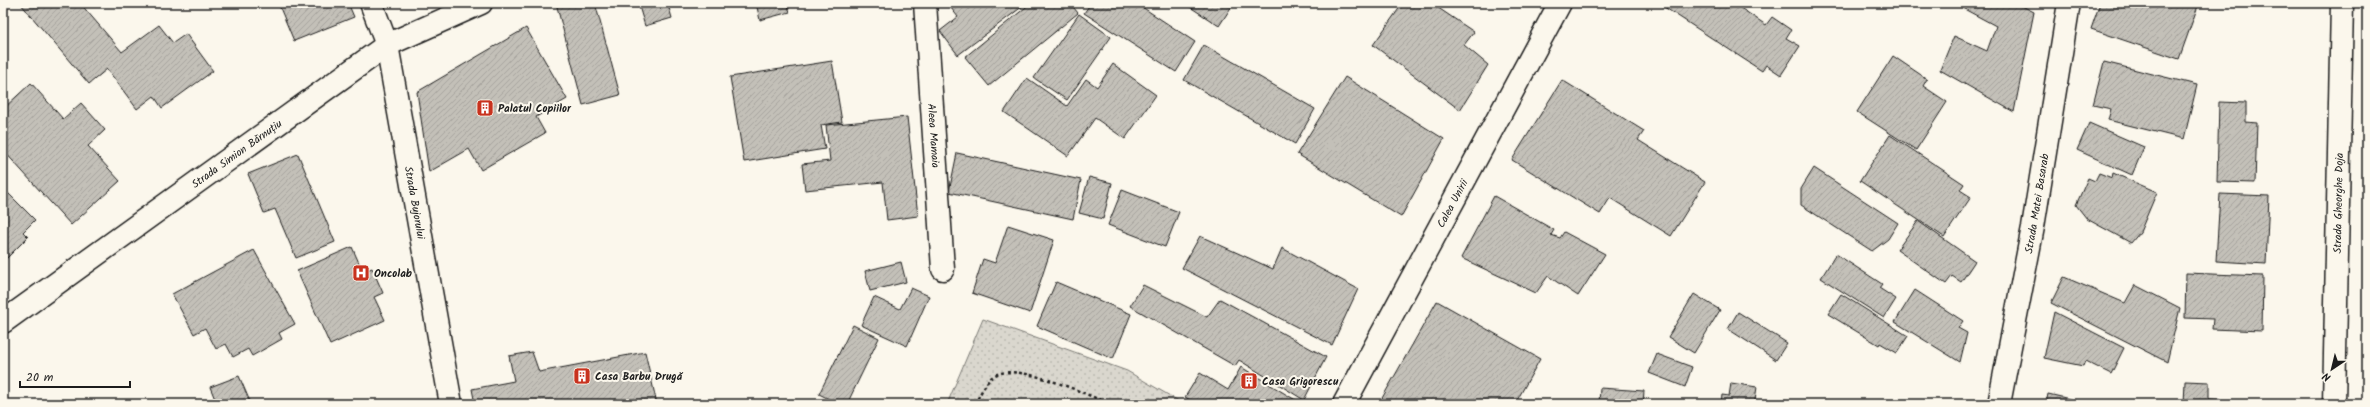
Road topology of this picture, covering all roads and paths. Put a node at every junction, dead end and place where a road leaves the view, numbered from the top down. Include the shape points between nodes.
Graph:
1 (370, 3) edge
2 (481, 3) edge
3 (925, 3) edge
4 (1560, 3) edge
5 (2068, 3) edge
6 (2342, 3) edge
7 (387, 45) junction
8 (943, 269) dead end
9 (6, 313) edge
10 (451, 404) edge
11 (975, 404) edge
12 (1110, 404) edge
13 (1344, 404) edge
14 (1999, 404) edge
15 (2334, 404) edge

1 - 7 street, Strada Bujorului
2 - 7 street, Strada Simion Bărnuțiu
3 - 8 street, Aleea Mamaia
4 - 13 street, Calea Unirii
5 - 14 street, Strada Matei Basarab via 2033,227
6 - 15 street, Strada Gheorghe Doja
7 - 9 street, Strada Simion Bărnuțiu
7 - 10 street, Strada Bujorului
11 - 12 path via 991,377 1004,371 1031,374

